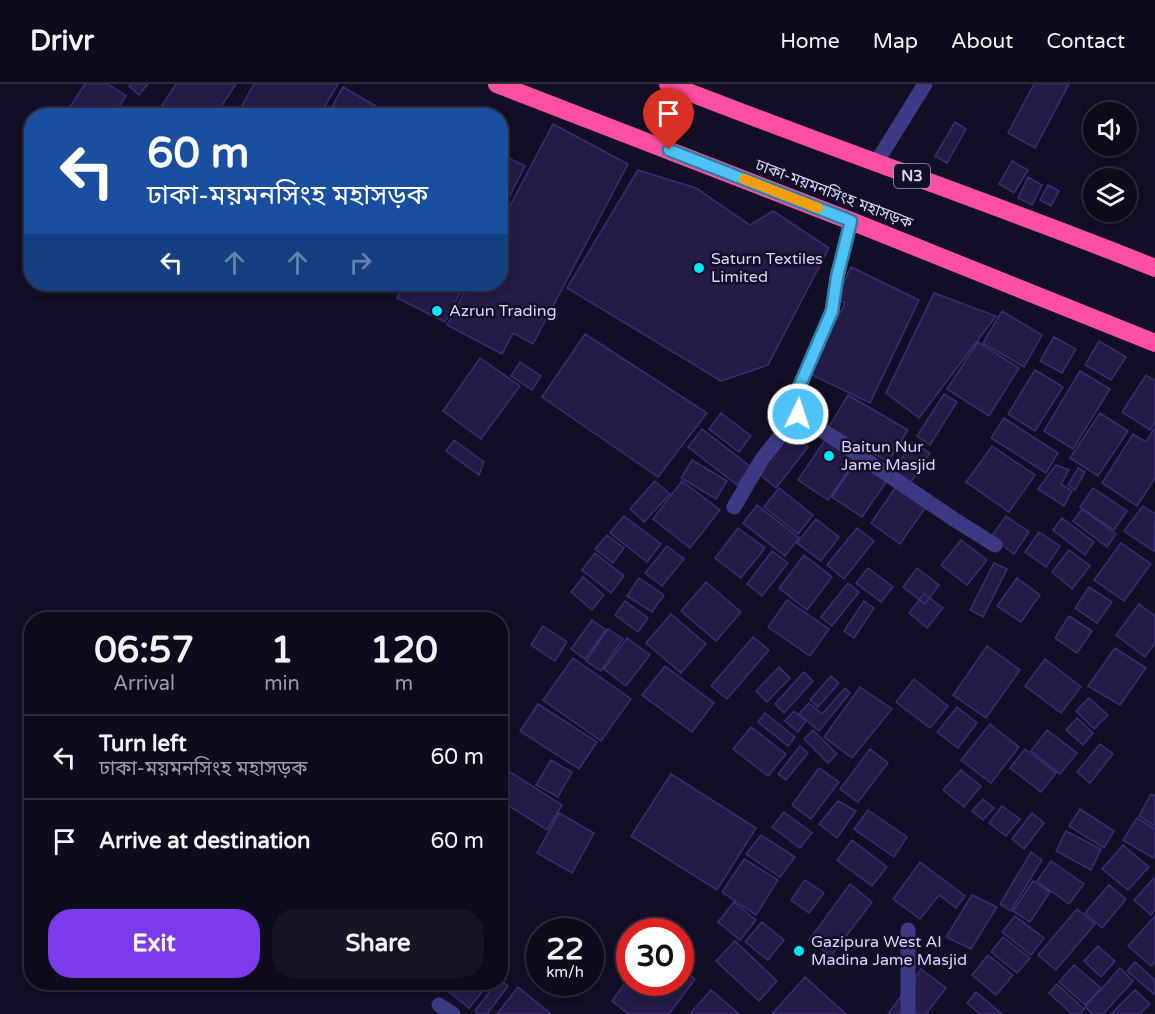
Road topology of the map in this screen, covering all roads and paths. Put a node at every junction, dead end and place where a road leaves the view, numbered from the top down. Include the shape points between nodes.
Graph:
1 (497, 84) edge
2 (668, 84) edge
3 (925, 84) edge
4 (876, 163) junction
5 (851, 221) junction
6 (1155, 268) edge
7 (1155, 343) edge
8 (798, 414) junction
9 (734, 507) dead end
10 (995, 545) dead end
11 (908, 930) dead end
12 (439, 1005) dead end
13 (453, 1014) edge
14 (908, 1014) edge

1 - 5 highway, ঢাকা-ময়মনসিংহ মহাসড়ক
2 - 4 highway, N3
3 - 4 street
4 - 6 highway, N3
5 - 7 highway, ঢাকা-ময়মনসিংহ মহাসড়ক
5 - 8 street via 832,311 797,392
8 - 9 street via 762,459
8 - 10 street
11 - 14 street
12 - 13 street

